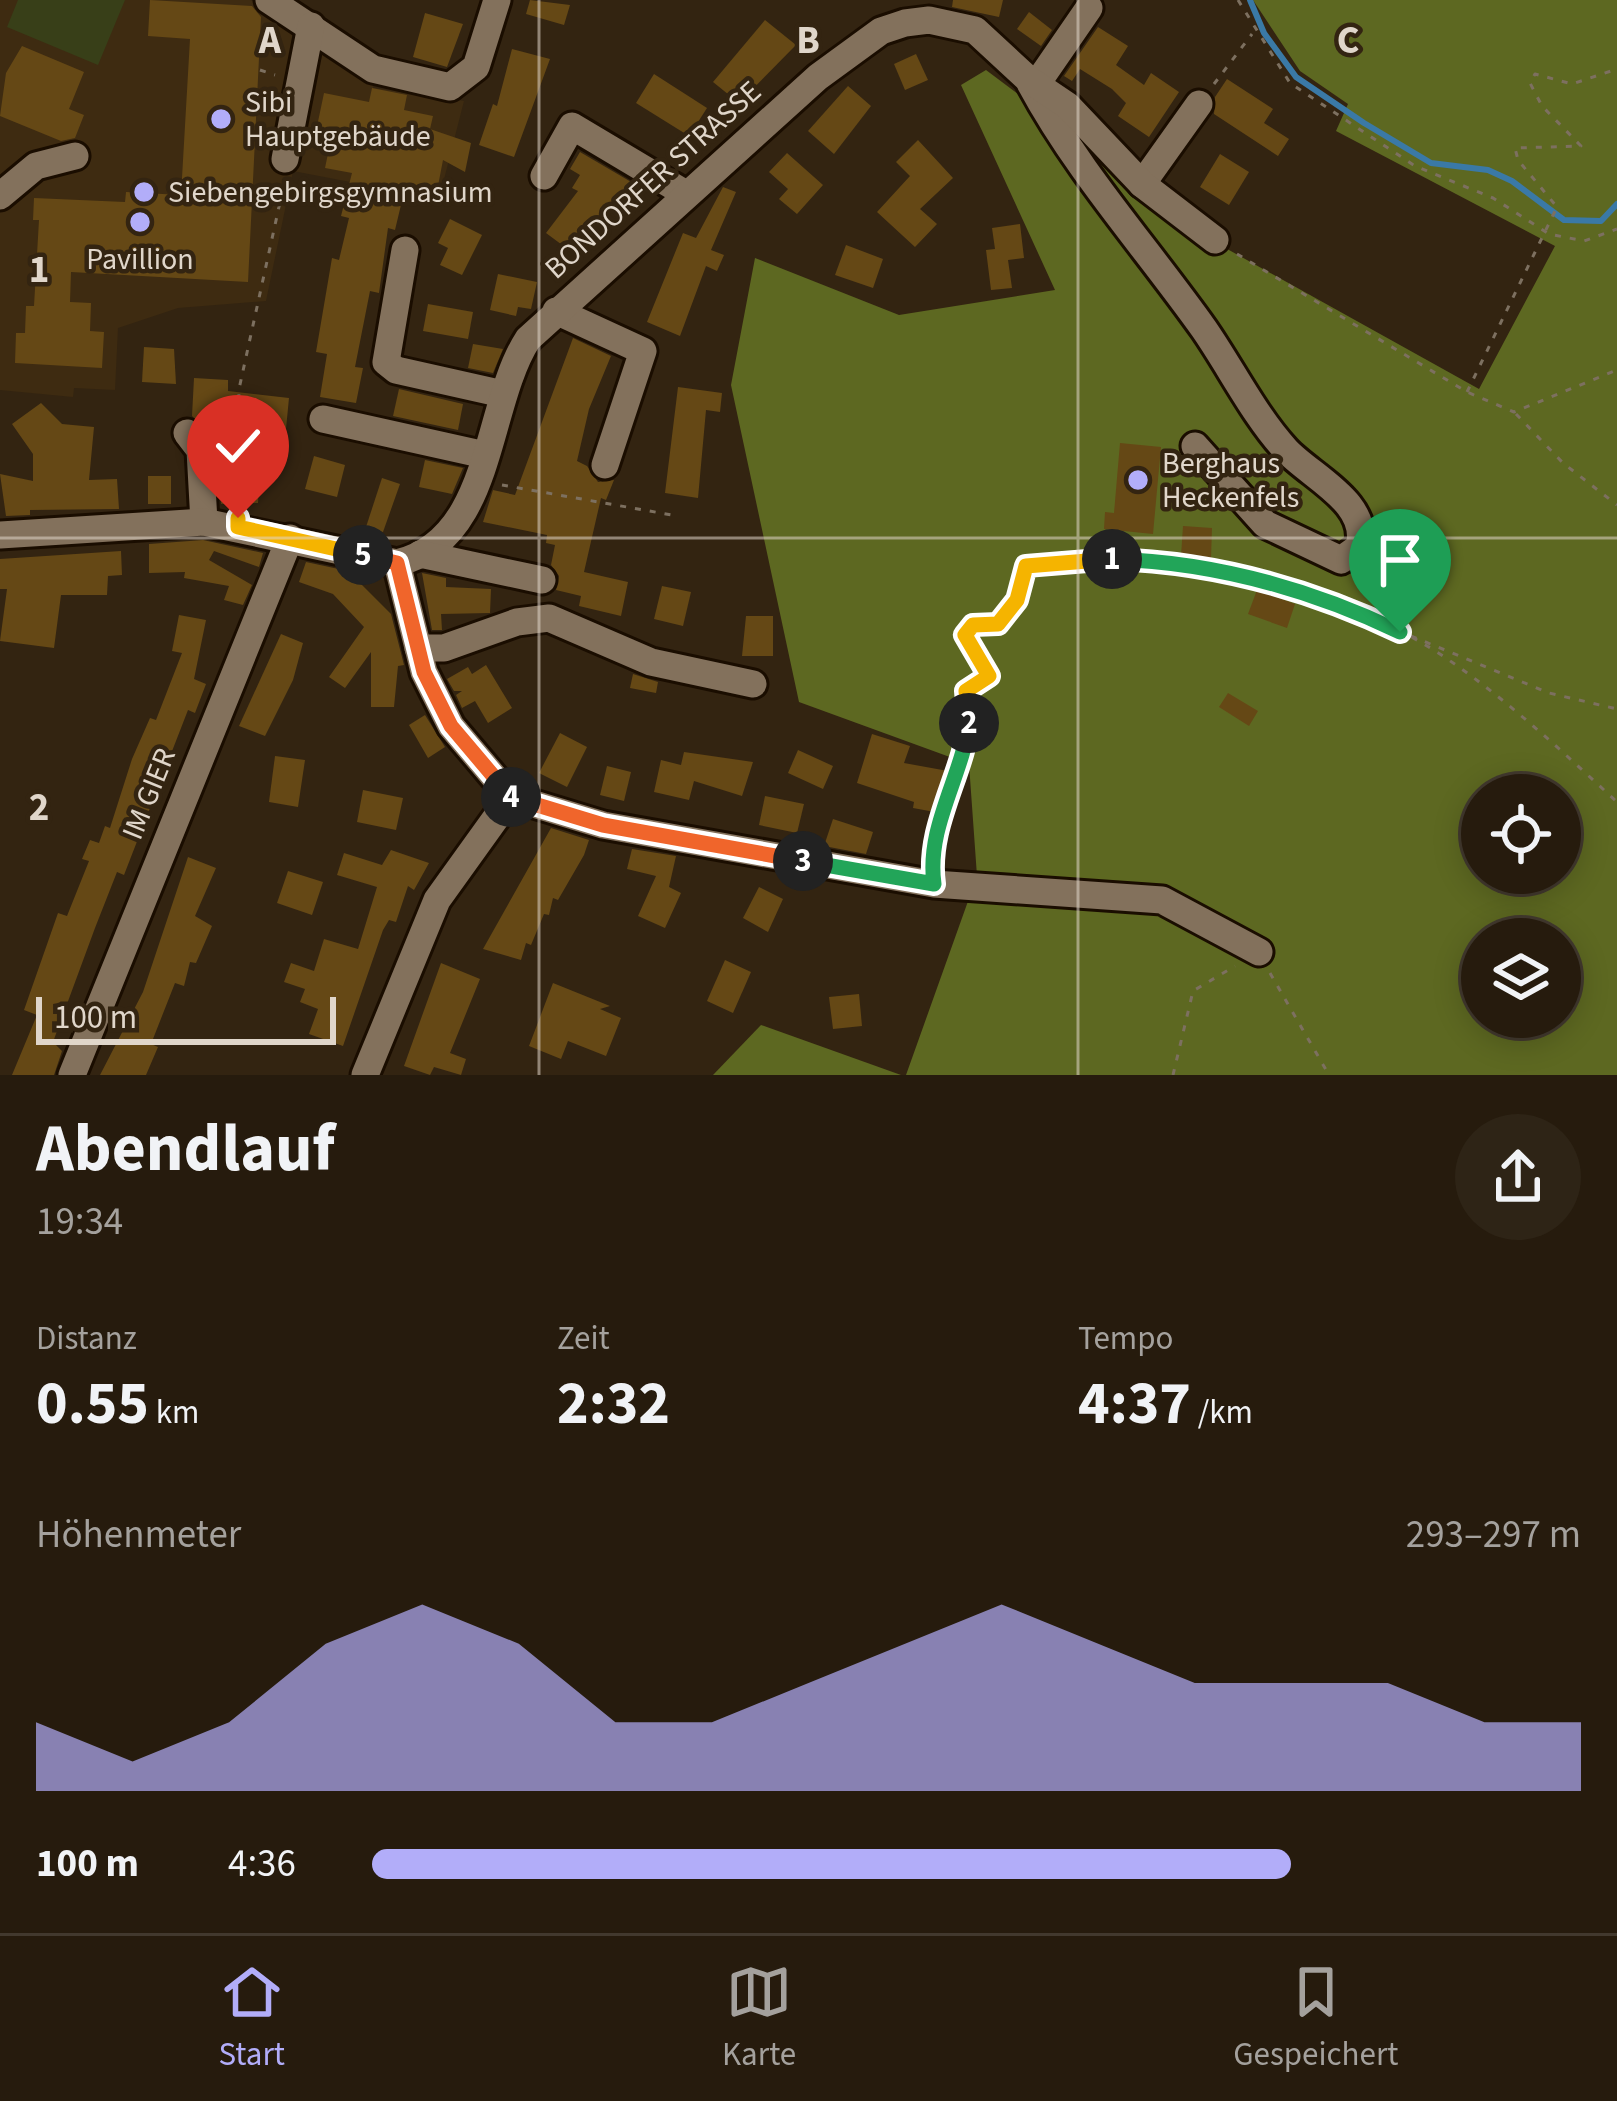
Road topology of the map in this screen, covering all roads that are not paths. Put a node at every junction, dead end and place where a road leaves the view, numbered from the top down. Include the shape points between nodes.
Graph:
1 (269, 0) edge
2 (497, 0) edge
3 (1089, 8) dead end
4 (311, 26) junction
5 (1032, 82) junction
6 (1199, 104) road end
7 (75, 156) dead end
8 (285, 159) road end
9 (544, 176) dead end
10 (1142, 184) junction
11 (686, 194) junction
12 (0, 196) edge
13 (1215, 240) road end
14 (405, 250) dead end
15 (556, 311) junction
16 (503, 394) junction
17 (323, 419) dead end
18 (187, 433) dead end
19 (1195, 446) dead end
20 (485, 455) junction
21 (605, 465) dead end
22 (204, 522) junction
23 (0, 536) edge
24 (290, 538) junction
25 (409, 558) junction
26 (542, 580) dead end
27 (418, 648) junction
28 (753, 684) dead end
29 (511, 797) junction
30 (1258, 952) road end
31 (72, 1075) edge
32 (365, 1075) edge

1 - 4 street
2 - 4 street via 476,68 450,87 373,70
3 - 5 street
4 - 8 street
5 - 10 street, BONDORFER STRASSE via 1068,106
5 - 11 street, BONDORFER STRASSE via 975,30 905,23 818,77
5 - 19 street via 1078,164 1286,450 1348,506 1360,527 1359,547 1341,560 1265,524
6 - 10 street
7 - 12 street via 36,166
9 - 11 street via 572,126
10 - 13 street, BONDORFER STRASSE
11 - 15 street, BONDORFER STRASSE
14 - 16 street via 386,362
15 - 16 street, BONDORFER STRASSE via 511,365
15 - 21 street via 643,351
16 - 20 street, BONDORFER STRASSE
17 - 20 street
18 - 22 street via 200,450
20 - 25 street, BONDORFER STRASSE via 466,508
22 - 23 street
22 - 24 street
24 - 25 street
24 - 31 street, IM GIER
25 - 26 street
25 - 27 street
27 - 28 street via 550,618 651,662
27 - 29 street via 451,726
29 - 30 street via 603,825 934,884 1162,900
29 - 32 street via 437,900

